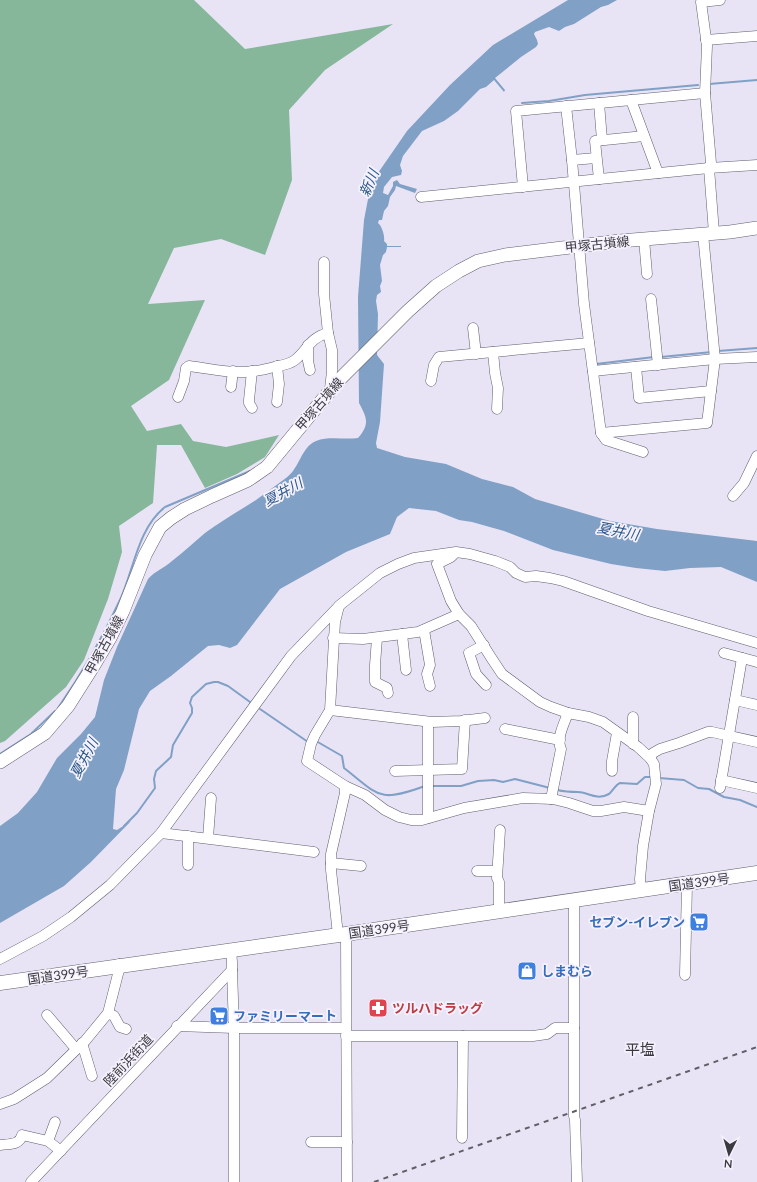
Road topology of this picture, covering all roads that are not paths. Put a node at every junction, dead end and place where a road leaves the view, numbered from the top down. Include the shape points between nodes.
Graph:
1 (720, 0) edge
2 (757, 36) edge
3 (706, 40) junction
4 (705, 93) junction
5 (631, 100) junction
6 (599, 103) junction
7 (566, 106) junction
8 (644, 136) junction
9 (602, 140) junction
10 (596, 158) junction
11 (572, 160) junction
12 (757, 165) edge
13 (709, 168) junction
14 (658, 173) junction
15 (599, 179) junction
16 (574, 182) junction
17 (523, 187) junction
18 (421, 197) dead end
19 (757, 228) edge
20 (708, 233) junction
21 (644, 239) junction
22 (579, 246) junction
23 (324, 262) dead end
24 (647, 274) dead end
25 (651, 299) dead end
26 (473, 328) dead end
27 (328, 333) junction
28 (589, 343) junction
29 (308, 345) junction
30 (493, 352) junction
31 (476, 354) junction
32 (757, 357) edge
33 (715, 359) junction
34 (658, 365) junction
35 (277, 366) junction
36 (636, 367) junction
37 (310, 370) dead end
38 (593, 371) junction
39 (233, 372) junction
40 (252, 372) junction
41 (431, 381) dead end
42 (334, 385) junction
43 (231, 387) dead end
44 (711, 391) junction
45 (178, 397) dead end
46 (277, 402) dead end
47 (252, 408) dead end
48 (496, 409) dead end
49 (601, 434) junction
50 (643, 452) dead end
51 (757, 456) edge
52 (733, 496) dead end
53 (456, 552) junction
54 (340, 605) junction
55 (459, 614) junction
56 (424, 630) junction
57 (402, 634) junction
58 (333, 638) junction
59 (377, 638) junction
60 (757, 643) edge
61 (484, 645) junction
62 (724, 653) dead end
63 (742, 658) junction
64 (757, 662) edge
65 (406, 670) dead end
66 (486, 685) dead end
67 (430, 686) dead end
68 (388, 693) dead end
69 (735, 700) junction
70 (757, 705) edge
71 (330, 710) junction
72 (568, 713) junction
73 (633, 717) dead end
74 (485, 718) dead end
75 (465, 720) junction
76 (428, 722) junction
77 (505, 729) dead end
78 (617, 733) junction
79 (729, 735) junction
80 (560, 740) junction
81 (757, 742) edge
82 (633, 744) junction
83 (650, 758) junction
84 (0, 762) edge
85 (428, 770) junction
86 (396, 771) dead end
87 (612, 771) dead end
88 (345, 786) junction
89 (757, 788) edge
90 (211, 798) dead end
91 (551, 799) junction
92 (649, 811) junction
93 (428, 818) junction
94 (500, 830) dead end
95 (162, 833) junction
96 (188, 836) junction
97 (208, 838) junction
98 (314, 852) dead end
99 (331, 863) junction
100 (188, 865) dead end
101 (361, 866) dead end
102 (477, 871) dead end
103 (497, 871) junction
104 (757, 873) edge
105 (687, 884) junction
106 (641, 890) junction
107 (574, 900) junction
108 (499, 911) junction
109 (342, 935) junction
110 (231, 951) junction
111 (0, 959) edge
112 (119, 965) junction
113 (232, 970) junction
114 (685, 975) dead end
115 (0, 983) edge
116 (108, 1013) junction
117 (47, 1015) dead end
118 (177, 1026) junction
119 (234, 1028) junction
120 (574, 1028) junction
121 (126, 1030) dead end
122 (346, 1032) junction
123 (463, 1036) junction
124 (79, 1046) junction
125 (92, 1076) dead end
126 (0, 1104) edge
127 (55, 1122) dead end
128 (462, 1138) dead end
129 (48, 1141) junction
130 (311, 1142) dead end
131 (346, 1142) junction
132 (0, 1145) edge
133 (61, 1151) junction
134 (31, 1182) edge
135 (234, 1182) edge
136 (347, 1182) edge
137 (577, 1182) edge

1 - 3 street via 701,2
2 - 3 street
3 - 4 street
4 - 5 street
4 - 13 street via 711,163
5 - 6 street
5 - 8 street
6 - 7 street
6 - 9 street
7 - 11 street
7 - 17 street via 516,111
8 - 9 street
8 - 14 street
9 - 10 street via 595,141
10 - 11 street
10 - 15 street
11 - 16 street
12 - 13 street
13 - 14 street
13 - 20 street
14 - 15 street
15 - 16 street
16 - 17 street
16 - 22 street
17 - 18 street
19 - 20 main road, 甲塚古墳線
20 - 21 main road, 甲塚古墳線
20 - 33 street
21 - 22 main road, 甲塚古墳線
21 - 24 street
22 - 28 street
22 - 42 main road, 甲塚古墳線 via 505,255 478,261 463,268 436,286 408,311
23 - 27 street
25 - 34 street
26 - 31 street
27 - 29 street
27 - 42 street via 332,350
28 - 30 street
28 - 38 street
29 - 35 street via 295,360
29 - 37 street
30 - 31 street
30 - 48 street via 498,388
31 - 41 street via 439,357 434,365
32 - 33 street
33 - 34 street
33 - 44 street
34 - 36 street
35 - 40 street
35 - 46 street
36 - 38 street
36 - 44 street via 639,398
38 - 49 street
39 - 40 street
39 - 43 street
39 - 45 street via 189,366 186,368
40 - 47 street via 248,400
42 - 84 main road, 甲塚古墳線 via 267,467 248,480 185,509 160,527 145,555 110,638 68,706 45,733
44 - 49 street via 707,423
49 - 50 street via 606,440
51 - 52 street via 744,483
53 - 54 street via 414,558 398,564 380,573
53 - 55 street via 436,564
53 - 60 street via 495,561 525,577 536,576 556,580 648,611
54 - 58 street via 334,622
54 - 95 street via 291,656
55 - 56 street
55 - 61 street via 467,620
56 - 57 street
56 - 67 street via 430,665 427,674
57 - 59 street
57 - 65 street
58 - 59 street
58 - 71 street
59 - 68 street via 376,682 384,686
61 - 66 street via 469,653 476,674
61 - 72 street via 502,674 540,702
62 - 63 street
63 - 64 street
63 - 69 street
69 - 70 street
69 - 79 street
71 - 76 street
71 - 88 street via 313,740 307,761
72 - 78 street via 603,722
72 - 80 street
73 - 82 street
74 - 75 street
75 - 76 street
75 - 85 street via 462,769
76 - 85 street
77 - 80 street
78 - 82 street
78 - 87 street
79 - 81 street
79 - 83 street via 708,732 660,749
79 - 89 street via 720,784
80 - 91 street via 561,749
82 - 83 street
83 - 92 street via 654,764 656,781
85 - 86 street
85 - 93 street
88 - 93 street via 365,795 399,817 411,820
88 - 99 street
90 - 97 street
91 - 92 street via 569,802 593,811 624,807
91 - 93 street via 523,798 464,808
92 - 106 street via 643,846
94 - 103 street
95 - 96 street
95 - 111 street via 110,885 71,917 43,936
96 - 97 street
96 - 100 street
97 - 98 street
99 - 101 street
99 - 109 street
102 - 103 street
103 - 108 street
104 - 105 highway, 国道399号
105 - 106 highway, 国道399号
105 - 114 street
106 - 107 highway, 国道399号
107 - 108 highway, 国道399号
107 - 120 street
108 - 109 highway, 国道399号
109 - 110 highway, 国道399号
109 - 122 street
110 - 112 highway, 国道399号
110 - 113 street
112 - 115 highway, 国道399号
112 - 116 street
113 - 118 street, 陸前浜街道
113 - 119 street
116 - 121 street
116 - 124 street
117 - 124 street
118 - 119 street
118 - 133 street, 陸前浜街道
119 - 122 street
119 - 135 street
120 - 123 street via 555,1028 541,1036
120 - 137 street
122 - 123 street
122 - 131 street
123 - 128 street
124 - 125 street
124 - 126 street via 47,1078 14,1099
127 - 129 street
129 - 132 street via 22,1135 18,1143
129 - 133 street
130 - 131 street
131 - 136 street
133 - 134 street, 陸前浜街道

